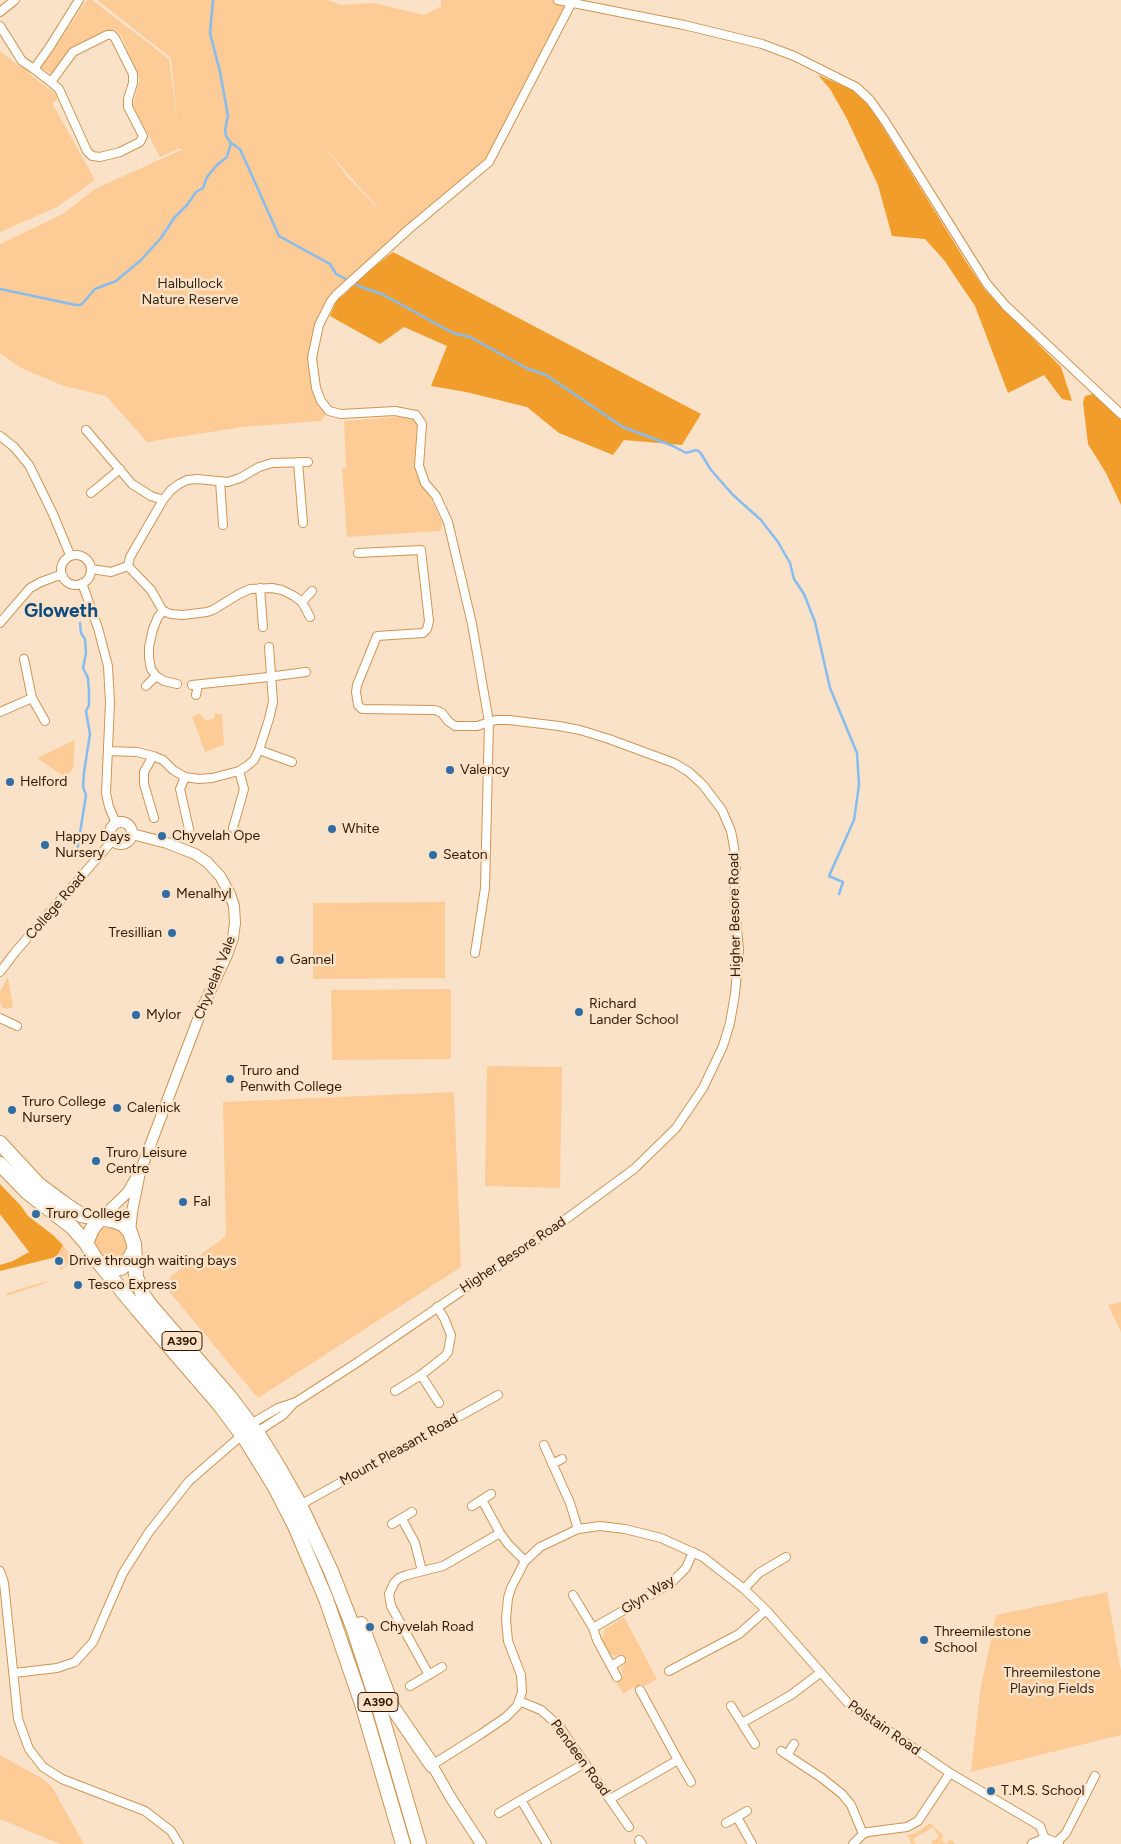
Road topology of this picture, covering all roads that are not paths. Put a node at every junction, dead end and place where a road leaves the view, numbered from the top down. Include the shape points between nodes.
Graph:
1 (15, 0) edge
2 (79, 0) edge
3 (558, 0) edge
4 (571, 4) junction
5 (0, 12) edge
6 (0, 26) edge
7 (4, 39) edge
8 (34, 69) junction
9 (51, 82) junction
10 (1121, 414) edge
11 (86, 430) dead end
12 (0, 436) edge
13 (298, 462) junction
14 (308, 462) dead end
15 (120, 469) junction
16 (220, 481) junction
17 (91, 493) dead end
18 (163, 500) junction
19 (303, 523) dead end
20 (223, 525) dead end
21 (358, 553) dead end
22 (70, 556) junction
23 (128, 566) junction
24 (91, 570) junction
25 (63, 576) junction
26 (82, 583) junction
27 (260, 588) junction
28 (312, 591) dead end
29 (302, 602) junction
30 (163, 611) junction
31 (310, 617) dead end
32 (0, 623) edge
33 (263, 627) dead end
34 (269, 647) dead end
35 (24, 659) dead end
36 (306, 672) dead end
37 (156, 676) junction
38 (272, 677) junction
39 (177, 684) dead end
40 (146, 686) dead end
41 (196, 695) dead end
42 (32, 698) junction
43 (0, 712) edge
44 (45, 722) dead end
45 (489, 722) junction
46 (259, 750) junction
47 (108, 751) junction
48 (153, 756) junction
49 (292, 762) dead end
50 (239, 771) junction
51 (185, 777) junction
52 (154, 818) dead end
53 (116, 823) junction
54 (233, 828) dead end
55 (189, 829) dead end
56 (132, 834) junction
57 (113, 840) junction
58 (475, 954) dead end
59 (0, 972) edge
60 (0, 1018) edge
61 (17, 1026) dead end
62 (0, 1143) edge
63 (0, 1164) edge
64 (140, 1172) junction
65 (101, 1219) junction
66 (130, 1232) junction
67 (86, 1243) junction
68 (134, 1249) junction
69 (106, 1269) junction
70 (437, 1307) junction
71 (421, 1375) junction
72 (395, 1391) dead end
73 (498, 1395) dead end
74 (439, 1403) dead end
75 (247, 1433) junction
76 (544, 1445) dead end
77 (562, 1459) dead end
78 (552, 1464) junction
79 (491, 1494) dead end
80 (482, 1500) junction
81 (300, 1505) junction
82 (472, 1506) dead end
83 (412, 1512) dead end
84 (402, 1519) junction
85 (392, 1524) dead end
86 (578, 1529) junction
87 (500, 1534) junction
88 (694, 1552) junction
89 (786, 1557) dead end
90 (525, 1561) junction
91 (0, 1571) edge
92 (422, 1571) junction
93 (331, 1572) junction
94 (744, 1589) junction
95 (573, 1595) dead end
96 (766, 1610) junction
97 (594, 1628) junction
98 (621, 1660) dead end
99 (611, 1666) junction
100 (442, 1667) dead end
101 (669, 1671) dead end
102 (14, 1672) junction
103 (820, 1673) junction
104 (429, 1675) junction
105 (617, 1677) dead end
106 (410, 1686) dead end
107 (640, 1690) dead end
108 (520, 1701) junction
109 (731, 1706) dead end
110 (742, 1723) junction
111 (755, 1744) dead end
112 (794, 1744) dead end
113 (678, 1760) junction
114 (585, 1763) junction
115 (430, 1769) junction
116 (950, 1773) junction
117 (1095, 1776) dead end
118 (691, 1782) dead end
119 (610, 1799) junction
120 (521, 1800) junction
121 (747, 1811) dead end
122 (499, 1813) dead end
123 (737, 1817) junction
124 (726, 1824) dead end
125 (629, 1828) dead end
126 (863, 1834) junction
127 (1045, 1839) junction
128 (1057, 1843) edge
129 (179, 1844) edge
130 (403, 1844) edge
131 (419, 1844) edge
132 (482, 1844) edge
133 (546, 1844) edge
134 (752, 1844) edge
135 (853, 1844) edge
136 (1033, 1844) edge

1 - 5 street
2 - 8 street
3 - 4 street
4 - 10 street via 684,25 762,44 856,87 885,121 987,284 1006,306
4 - 45 street via 489,162 411,227 331,301 319,325 312,358 316,388 329,411 340,414 395,411 416,415 422,424 419,466 448,522 472,624
6 - 7 street
7 - 8 street via 22,61
8 - 9 street
9 - 9 street via 59,89 92,156 120,152 140,142 142,136 128,107 133,74 112,35 73,52
11 - 15 street
12 - 22 street via 30,465
13 - 14 street
13 - 16 street via 272,463 240,478
13 - 19 street
15 - 17 street
15 - 18 street via 132,484
16 - 18 street via 186,480
16 - 20 street
18 - 23 street
21 - 45 street, Higher Besore Road via 421,550 428,621 423,633 377,636 357,685 358,706 362,710 435,710 456,726 477,726
22 - 24 street via 85,558
22 - 25 street via 63,564
23 - 24 street via 111,572
23 - 30 street via 151,590
24 - 26 street via 89,578
25 - 26 street via 74,584
25 - 32 street via 30,588
26 - 47 street via 108,666
27 - 29 street via 282,590
27 - 30 street via 250,589 207,612 184,615
27 - 33 street
28 - 29 street
29 - 31 street
30 - 37 street via 153,629 149,646 148,658
34 - 38 street
35 - 42 street
36 - 38 street
37 - 39 street
37 - 40 street
38 - 41 street via 195,685
38 - 46 street via 273,702
42 - 43 street
42 - 44 street
45 - 58 street via 485,888
45 - 70 street, Higher Besore Road via 525,721 609,738 674,763 704,785 722,810 731,831 736,867 734,898 738,966 733,1008 716,1061 698,1097 669,1136 616,1183
46 - 49 street
46 - 50 street via 254,760
47 - 48 street
47 - 53 street via 106,793
48 - 51 street
48 - 52 street via 144,772 144,784
50 - 51 street via 212,778
50 - 54 street via 244,789
51 - 55 street via 180,789
53 - 56 street, Chyvelah Vale via 127,824
53 - 57 street via 110,832
56 - 57 street via 123,843
56 - 64 street, Chyvelah Vale via 167,843 207,862 230,894 235,923 227,955 202,1009
57 - 59 street, College Road
60 - 61 street
62 - 65 highway via 50,1193 81,1215
63 - 67 highway, A390
64 - 65 street, Chyvelah Vale via 128,1192
64 - 66 street, Chyvelah Vale
65 - 66 highway via 116,1221
65 - 67 highway
66 - 68 highway, A390
67 - 69 highway, A390
68 - 69 highway via 125,1266
68 - 75 highway, A390 via 136,1277 143,1295 229,1396
69 - 75 highway, A390 via 137,1309
70 - 71 street via 450,1329 450,1347 444,1357
70 - 75 street, Higher Besore Road via 296,1402 278,1408
71 - 72 street
71 - 74 street
73 - 81 street, Mount Pleasant Road
75 - 81 highway, A390
75 - 102 street, Higher Besore Road via 189,1481 149,1532 123,1573 93,1642 75,1662 57,1668
75 - 130 highway, A390 via 321,1585 362,1704
76 - 78 street
77 - 78 street
78 - 86 street
79 - 80 street
80 - 82 street
80 - 87 street
81 - 93 highway, A390
83 - 84 street
84 - 85 street
84 - 92 street via 415,1543
86 - 88 street, Polstain Road via 600,1526 637,1531
86 - 90 street, Polstain Road via 540,1547
87 - 90 street
87 - 92 street via 443,1566
88 - 94 street, Polstain Road
88 - 97 street, Glyn Way via 686,1568 671,1583
89 - 94 street via 759,1573
90 - 108 street, Polstain Road via 511,1588 506,1619 508,1641 521,1675
91 - 102 street
92 - 104 street via 399,1578 390,1588 389,1599
93 - 115 highway via 360,1622 393,1708
93 - 131 highway, A390 via 368,1673
94 - 96 street, Polstain Road
95 - 97 street
96 - 101 street via 739,1634
96 - 103 street, Polstain Road
97 - 99 street
98 - 99 street
99 - 105 street
100 - 104 street
102 - 129 street via 18,1719 29,1749 43,1767 62,1778 145,1811 170,1831
103 - 110 street via 791,1695
103 - 116 street, Polstain Road via 847,1702
104 - 106 street
107 - 113 street
108 - 114 street, Pendeen Road via 554,1720
108 - 115 street via 506,1717
109 - 110 street
110 - 111 street
112 - 126 street via 784,1753 842,1794 851,1805
113 - 118 street
113 - 119 street
114 - 119 street, Pendeen Road
114 - 120 street
115 - 132 street
116 - 126 street via 918,1821 907,1827
116 - 127 street, Polstain Road via 1040,1826
117 - 128 street via 1066,1833
119 - 125 street, Pendeen Road
120 - 122 street
120 - 133 street
121 - 123 street
123 - 124 street
123 - 134 street
126 - 135 street
127 - 128 street
127 - 136 street

